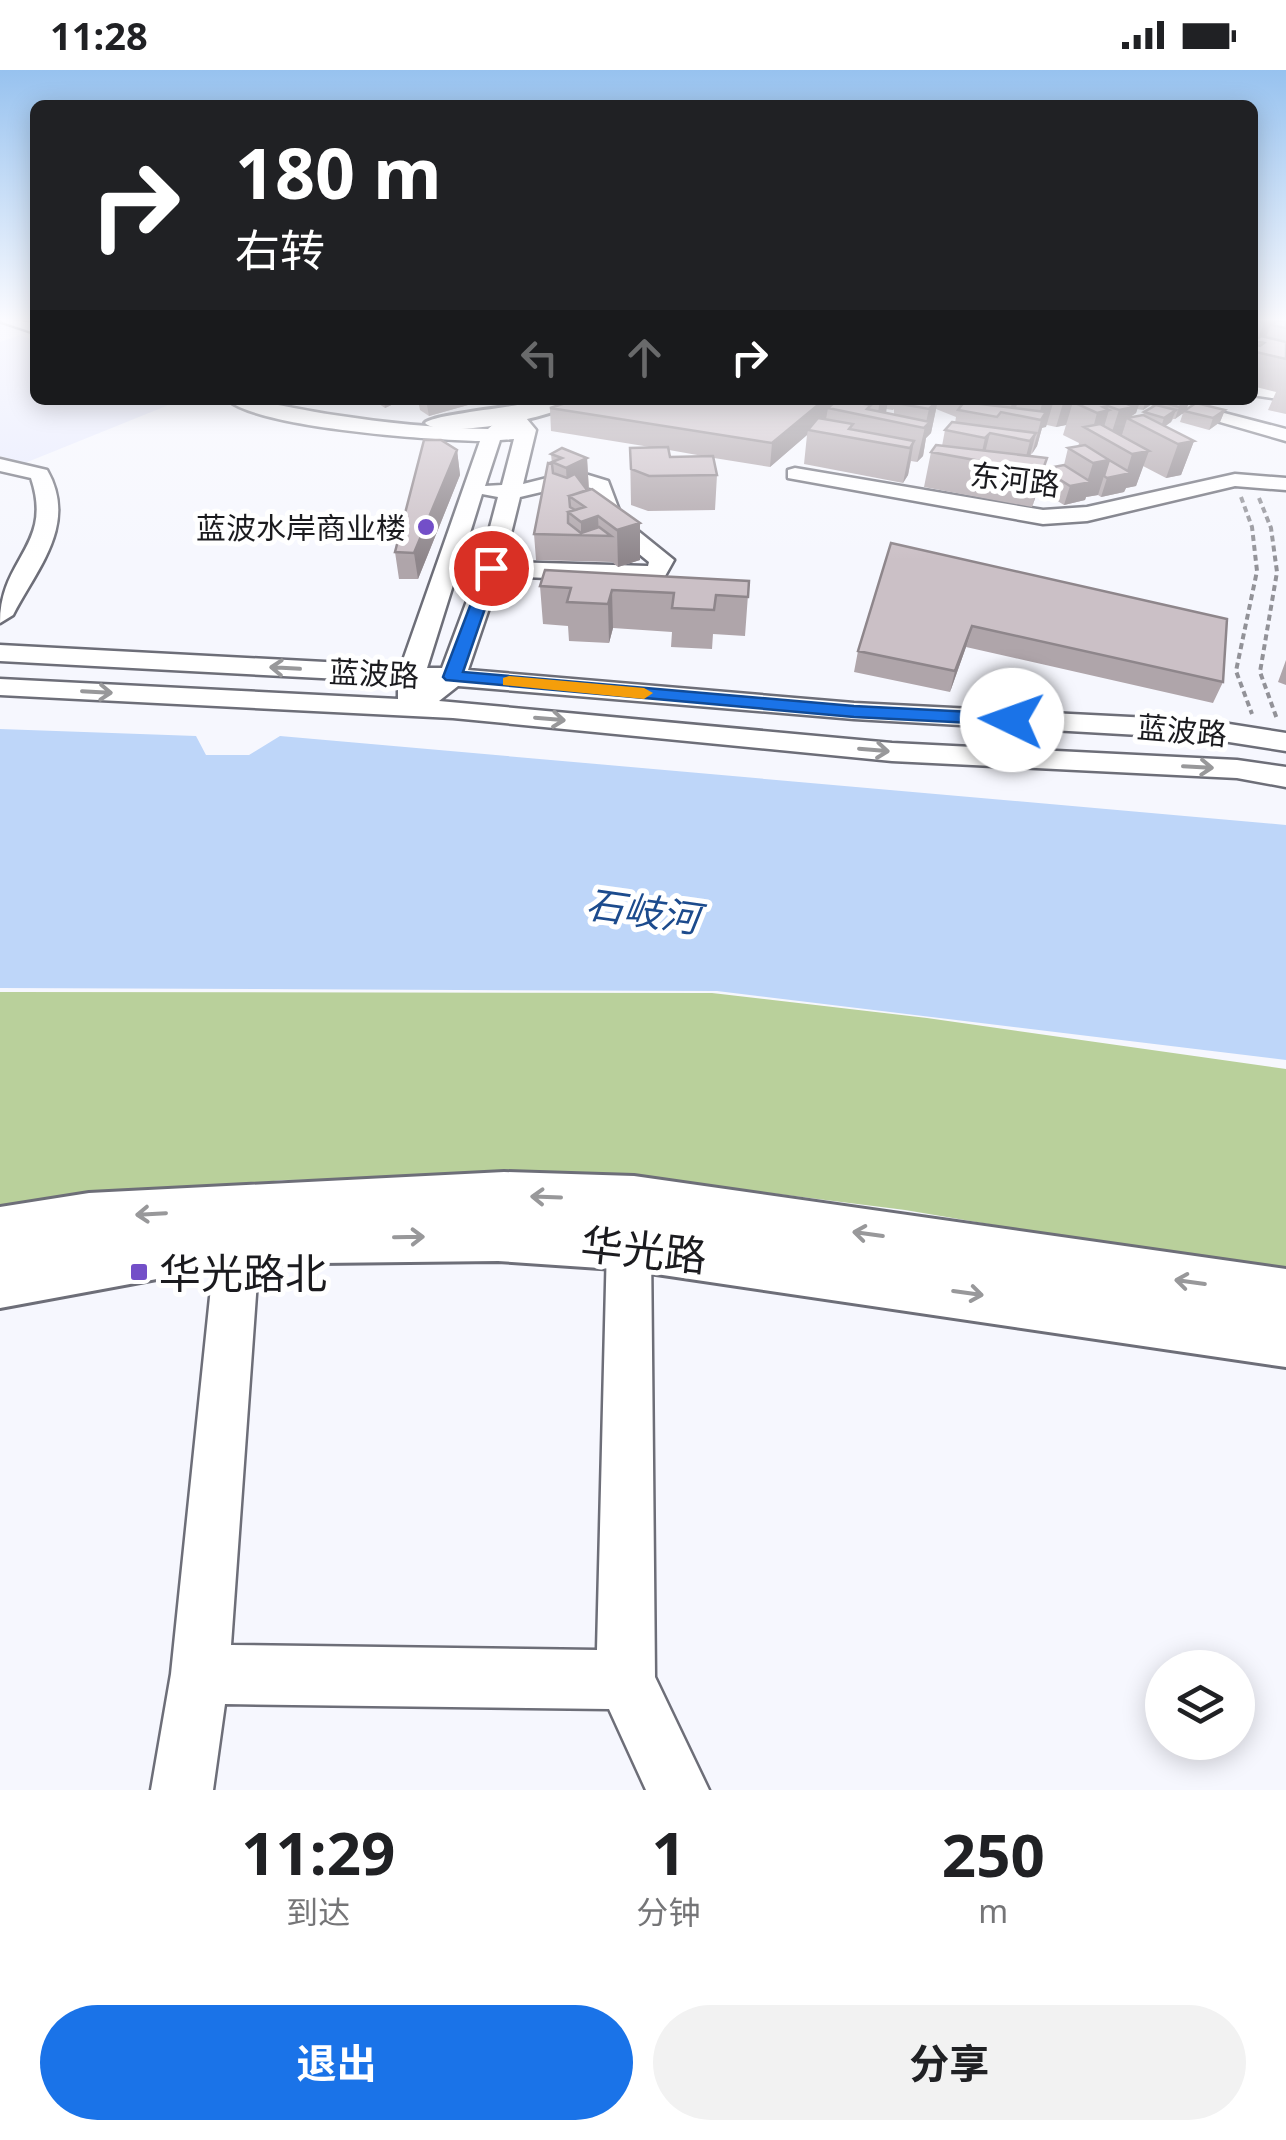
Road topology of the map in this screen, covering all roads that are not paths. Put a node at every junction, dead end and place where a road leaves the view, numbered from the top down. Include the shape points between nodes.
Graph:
1 (251, 405) edge
2 (311, 405) edge
3 (1172, 405) edge
4 (575, 406) edge
5 (520, 423) junction
6 (430, 427) junction
7 (1286, 435) edge
8 (492, 437) junction
9 (0, 465) edge
10 (795, 474) dead end
11 (1286, 484) edge
12 (511, 490) junction
13 (473, 492) junction
14 (448, 566) junction
15 (491, 568) junction
16 (0, 615) edge
17 (0, 653) edge
18 (411, 675) junction
19 (452, 677) junction
20 (0, 687) edge
21 (412, 708) junction
22 (1277, 741) edge
23 (1286, 776) edge
24 (0, 1232) edge
25 (238, 1239) junction
26 (629, 1244) junction
27 (0, 1280) edge
28 (1286, 1296) edge
29 (1286, 1338) edge
30 (200, 1674) junction
31 (626, 1680) junction
32 (182, 1790) edge
33 (678, 1790) edge

1 - 6 street
2 - 6 street
3 - 7 street
4 - 5 main road
5 - 6 main road
5 - 8 street
5 - 12 street
6 - 8 street
8 - 13 street
9 - 16 street via 40,474 50,505 47,530
10 - 11 street, 东河路 via 1043,517 1087,514 1244,480
12 - 13 street
12 - 15 street
12 - 15 street via 565,476 589,478 601,486 611,524 662,560 656,571 635,575
13 - 14 street
14 - 15 street
14 - 18 street
15 - 19 street
18 -> 17 street, 蓝波路
18 - 19 street, 蓝波路
18 - 21 street
19 - 21 street
19 - 22 street, 蓝波路 via 854,712 1210,730
20 -> 21 street, 蓝波路
21 -> 23 street, 蓝波路 via 892,752
28 -> 24 main road, 华光路 via 634,1200 504,1196 317,1205 90,1218
25 -> 26 main road, 华光路 via 498,1236
25 - 27 main road, 华光路
25 - 30 street
26 -> 29 main road, 华光路
26 - 31 street
30 - 31 street
30 - 32 street
31 - 33 street

